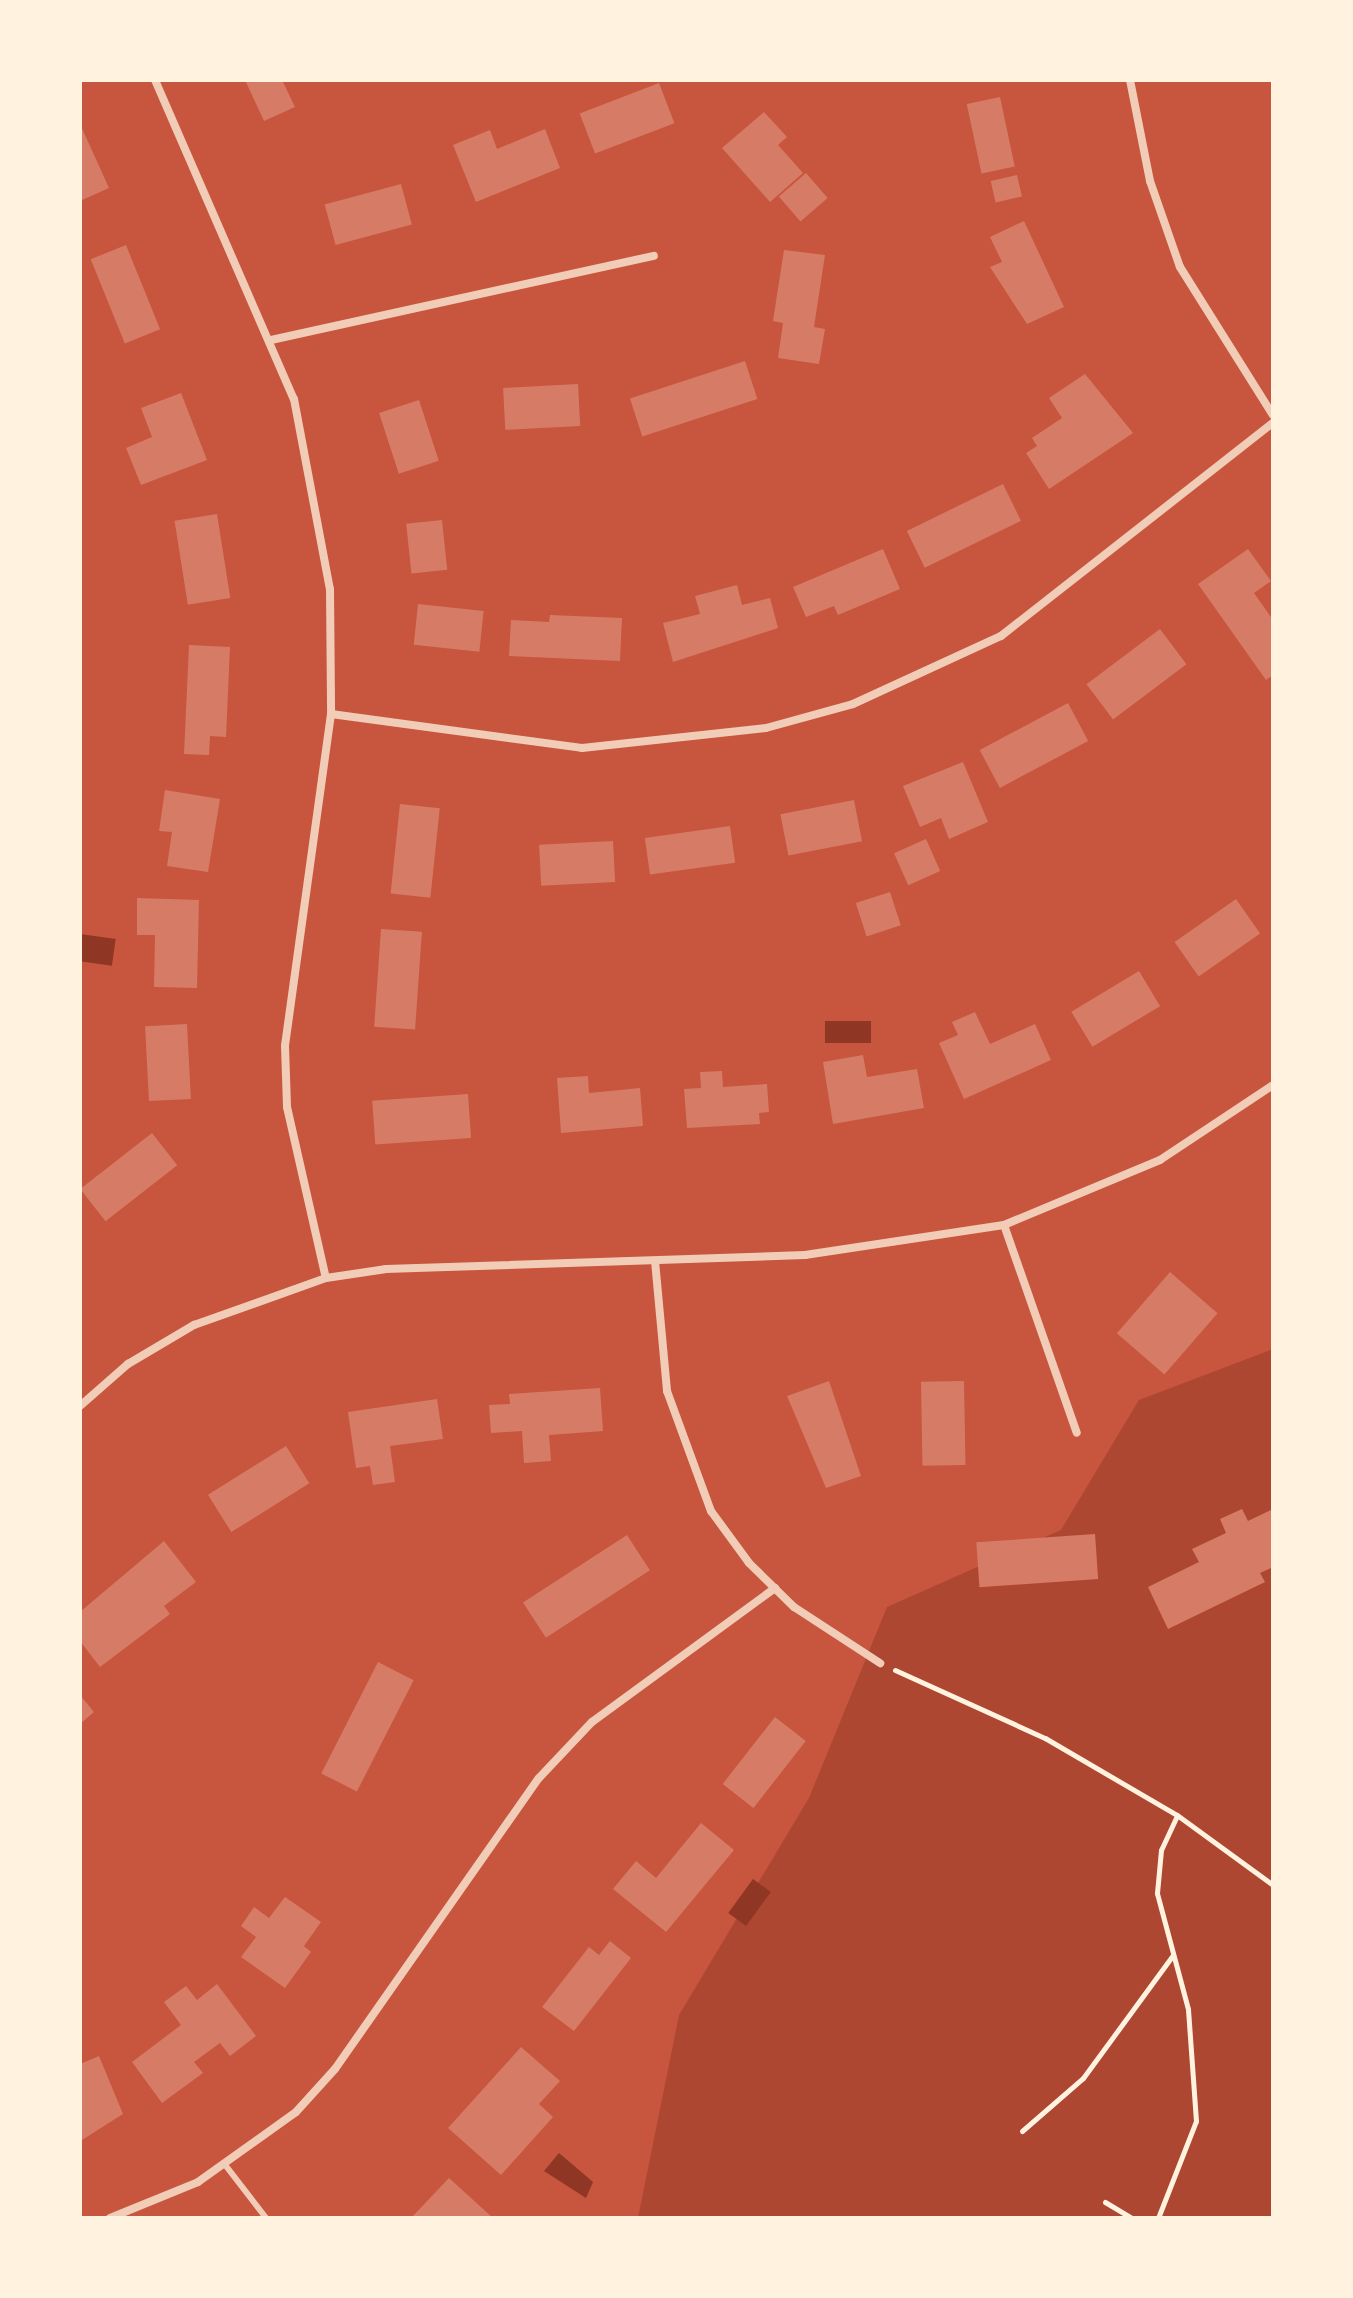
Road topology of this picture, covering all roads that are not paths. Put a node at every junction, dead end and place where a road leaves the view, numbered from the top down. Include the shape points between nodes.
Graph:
1 (155, 80) edge
2 (1130, 80) edge
3 (654, 256) dead end
4 (271, 340) junction
5 (1273, 415) edge
6 (1273, 423) edge
7 (331, 714) junction
8 (1273, 1085) edge
9 (1004, 1225) junction
10 (655, 1261) junction
11 (326, 1278) junction
12 (80, 1406) edge
13 (1077, 1433) dead end
14 (775, 1588) junction
15 (880, 1663) road end
16 (226, 2166) junction
17 (110, 2218) edge
18 (266, 2218) edge

1 - 4 street
2 - 5 street via 1150,181 1180,267
3 - 4 street
4 - 7 street via 294,399 316,494 330,589
6 - 7 street via 1001,636 853,704 735,733 582,748
7 - 11 street via 285,1046 287,1107
8 - 9 street via 1160,1160
9 - 10 street via 849,1250
9 - 13 street
10 - 11 street via 386,1269
10 - 14 street via 667,1391 685,1452 711,1511
11 - 12 street via 194,1325 128,1364
14 - 15 street via 830,1636
14 - 16 street via 592,1722 539,1778 335,2069 296,2112
16 - 17 street
16 - 18 lane

